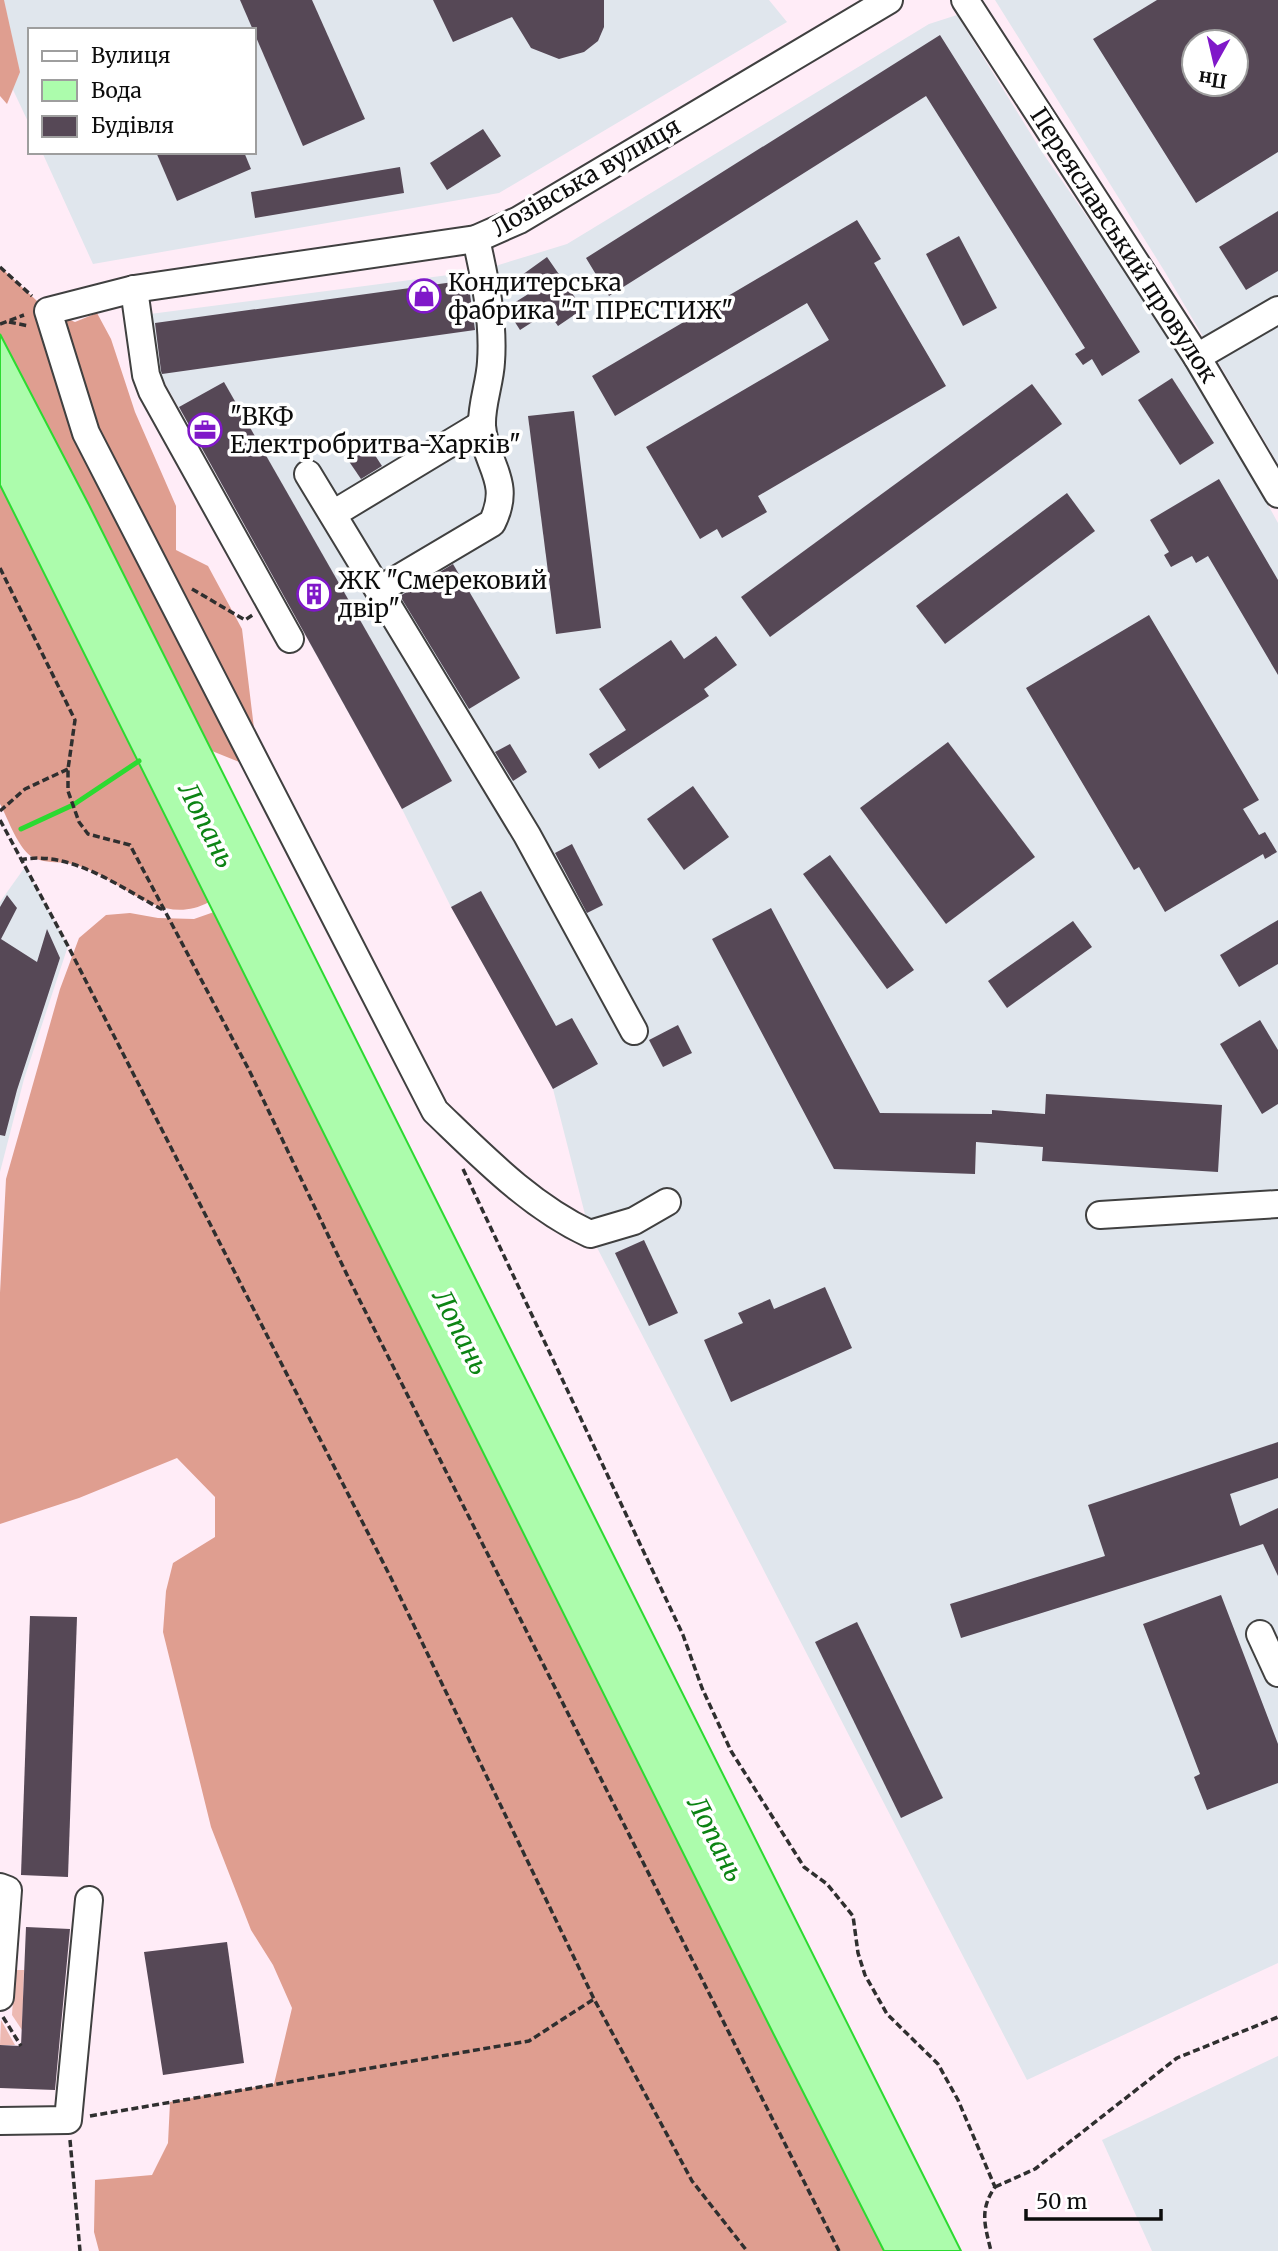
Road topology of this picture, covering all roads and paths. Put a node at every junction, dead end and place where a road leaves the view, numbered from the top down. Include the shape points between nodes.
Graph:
1 (888, 0) edge
2 (965, 0) edge
3 (476, 239) junction
4 (0, 267) edge
5 (134, 289) junction
6 (1278, 310) edge
7 (34, 317) junction
8 (7, 322) junction
9 (0, 324) edge
10 (1197, 357) junction
11 (482, 424) junction
12 (308, 474) dead end
13 (1278, 494) edge
14 (333, 514) junction
15 (0, 568) edge
16 (190, 588) dead end
17 (379, 590) junction
18 (271, 604) junction
19 (290, 639) dead end
20 (68, 769) junction
21 (0, 811) edge
22 (0, 820) edge
23 (20, 860) junction
24 (165, 911) junction
25 (635, 1031) dead end
26 (459, 1161) dead end
27 (667, 1202) dead end
28 (1278, 1204) edge
29 (1100, 1215) dead end
30 (1261, 1634) dead end
31 (1278, 1672) edge
32 (0, 1887) edge
33 (89, 1900) dead end
34 (0, 1997) edge
35 (594, 1999) junction
36 (0, 2012) edge
37 (1278, 2017) edge
38 (21, 2046) dead end
39 (68, 2120) junction
40 (0, 2121) edge
41 (995, 2187) junction
42 (80, 2251) edge
43 (747, 2251) edge
44 (839, 2251) edge
45 (991, 2251) edge

1 - 3 street, Лозівська вулиця via 519,220
2 - 10 street, Переяславський провулок
3 - 5 street, Лозівська вулиця
3 - 11 street via 491,322 491,362
4 - 7 path
5 - 7 street, Лозівська вулиця
5 - 18 street via 152,391
6 - 10 street
7 - 8 path
7 - 8 path
7 - 27 street via 86,433 435,1111 505,1177 563,1222 590,1234 634,1222
8 - 9 path
10 - 13 street, Переяславський провулок
11 - 14 street
11 - 17 street via 502,495 492,523
12 - 14 street
14 - 17 street
15 - 20 path via 75,720
16 - 18 path via 245,620
17 - 25 street via 527,835
18 - 19 street
20 - 21 path via 25,789
20 - 24 path via 68,791 79,821 88,834 130,845
22 - 23 path
23 - 24 path via 77,865
23 - 35 path via 391,1578
24 - 44 path via 255,1082 350,1281
26 - 41 path via 683,1635 731,1751 804,1867 827,1884 853,1916 865,1975 887,2014 938,2064
28 - 29 street
30 - 31 street
32 - 34 street via 8,1890
33 - 39 street
35 - 39 path via 530,2041
35 - 43 path via 692,2180
36 - 38 path
37 - 41 path via 1177,2057 1035,2169
39 - 40 street
39 - 42 path
41 - 45 path via 982,2217

